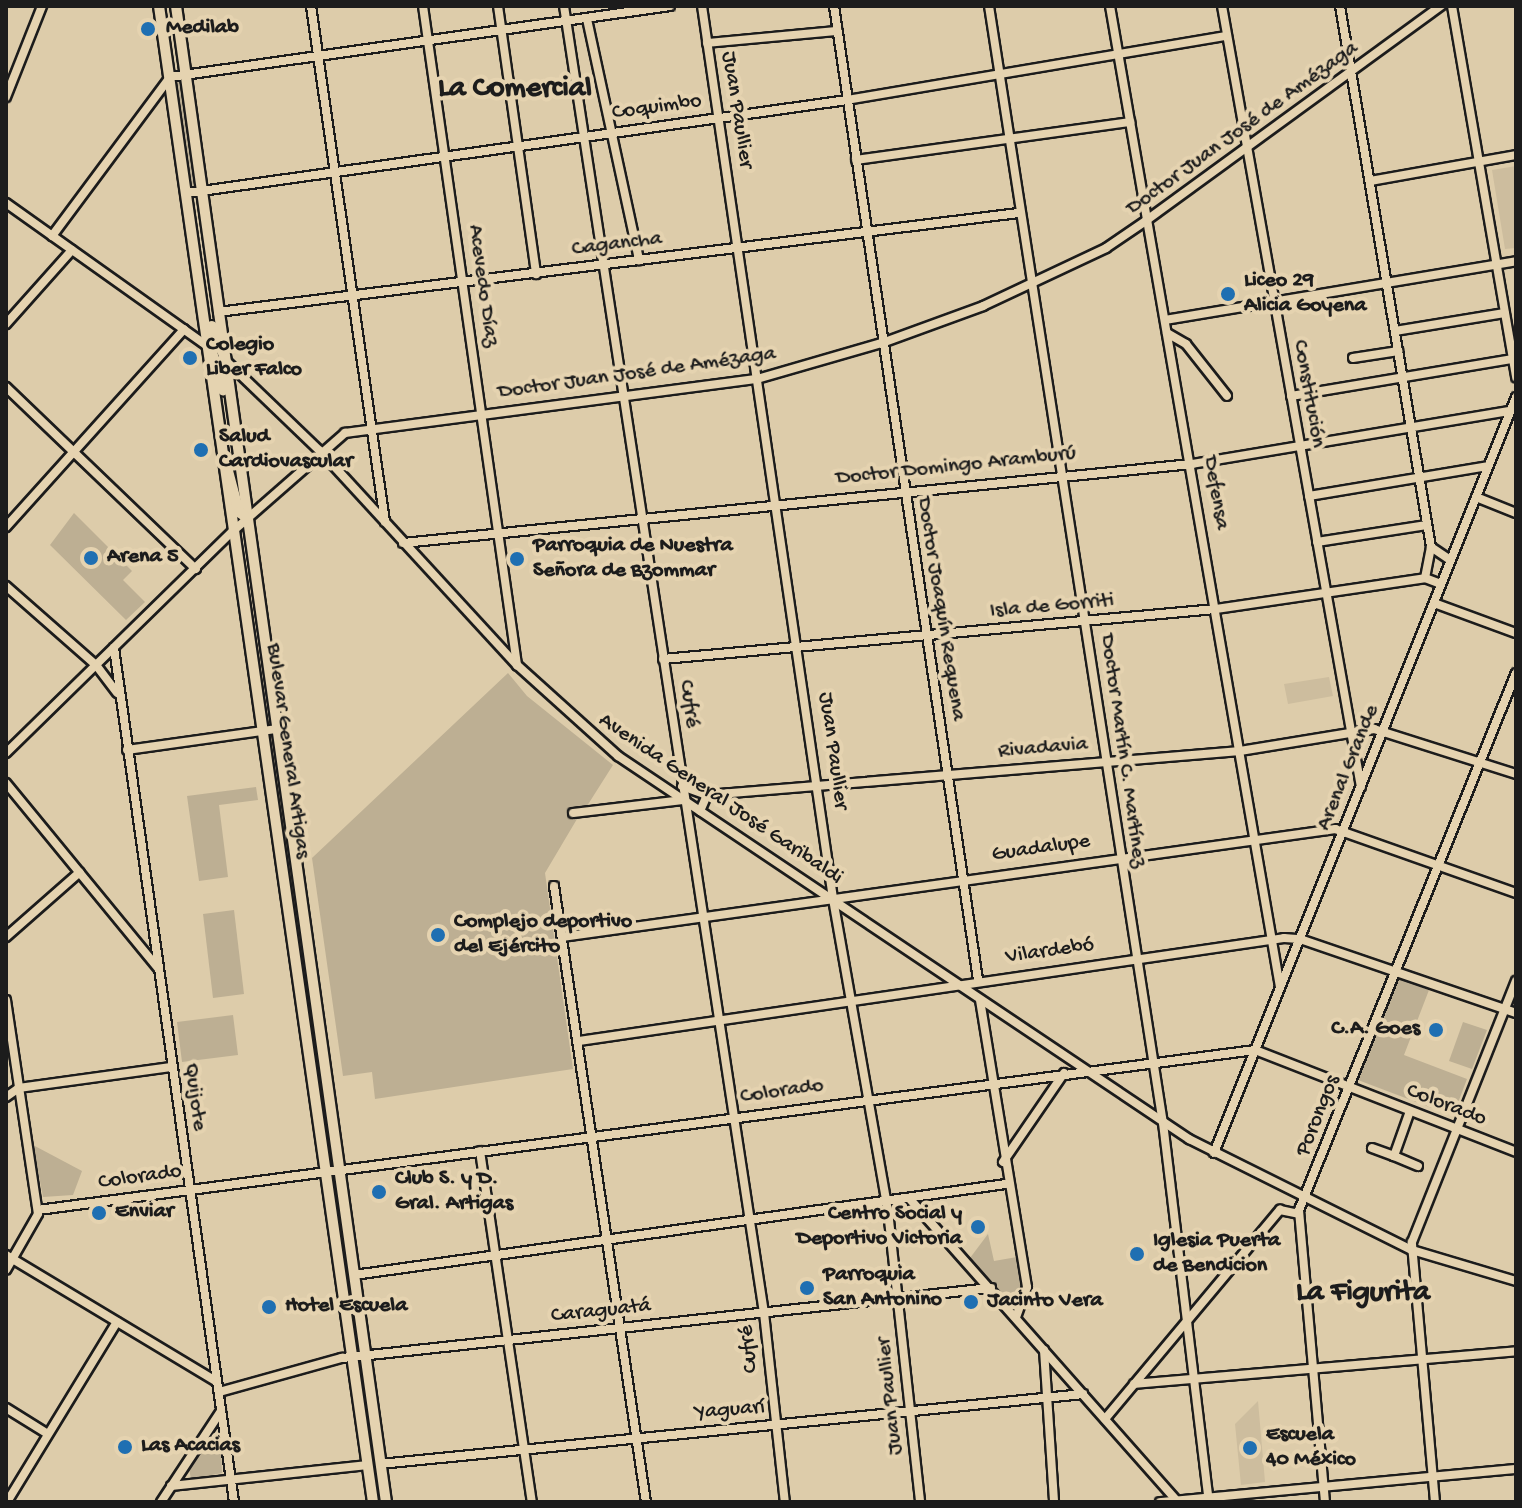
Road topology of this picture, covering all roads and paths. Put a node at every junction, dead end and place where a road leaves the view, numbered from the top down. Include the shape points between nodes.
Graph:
1 (42, 6) edge
2 (159, 6) edge
3 (176, 6) edge
4 (311, 6) edge
5 (423, 6) edge
6 (498, 6) edge
7 (564, 6) edge
8 (670, 6) edge
9 (702, 6) edge
10 (834, 6) edge
11 (989, 6) edge
12 (1110, 6) edge
13 (1222, 6) edge
14 (1340, 6) edge
15 (1441, 6) edge
16 (1452, 6) edge
17 (587, 19) junction
18 (566, 23) junction
19 (501, 31) junction
20 (837, 31) junction
21 (1227, 36) junction
22 (429, 40) junction
23 (707, 43) junction
24 (1118, 54) junction
25 (319, 55) junction
26 (999, 73) junction
27 (186, 75) junction
28 (1351, 75) junction
29 (170, 77) junction
30 (6, 97) edge
31 (847, 100) junction
32 (719, 117) junction
33 (1130, 122) junction
34 (611, 133) junction
35 (583, 137) junction
36 (1010, 139) junction
37 (518, 145) junction
38 (1247, 148) junction
39 (1516, 155) edge
40 (446, 156) junction
41 (856, 160) junction
42 (1479, 161) junction
43 (336, 171) junction
44 (1370, 181) junction
45 (201, 190) junction
46 (187, 193) junction
47 (6, 203) edge
48 (1019, 213) junction
49 (1147, 220) junction
50 (867, 232) junction
51 (52, 236) junction
52 (193, 239) junction
53 (739, 249) junction
54 (72, 250) junction
55 (639, 260) junction
56 (1516, 261) edge
57 (1495, 262) junction
58 (603, 265) junction
59 (536, 274) junction
60 (1387, 282) junction
61 (464, 283) junction
62 (1030, 284) junction
63 (354, 296) junction
64 (1273, 301) junction
65 (218, 312) junction
66 (1505, 313) junction
67 (1165, 320) junction
68 (6, 324) edge
69 (184, 329) junction
70 (1395, 331) junction
71 (1167, 333) junction
72 (882, 343) junction
73 (208, 347) junction
74 (1398, 351) junction
75 (1353, 358) dead end
76 (1513, 359) junction
77 (226, 360) junction
78 (1403, 377) junction
79 (1516, 378) edge
80 (757, 379) junction
81 (6, 387) edge
82 (623, 395) junction
83 (1227, 396) dead end
84 (1291, 396) junction
85 (1516, 397) edge
86 (232, 409) junction
87 (1510, 411) junction
88 (482, 413) junction
89 (234, 427) junction
90 (374, 428) junction
91 (1411, 428) junction
92 (219, 429) junction
93 (1299, 447) junction
94 (76, 451) junction
95 (320, 451) junction
96 (223, 460) junction
97 (1192, 464) junction
98 (1488, 466) junction
99 (1061, 475) junction
100 (1419, 477) junction
101 (904, 491) junction
102 (1309, 496) junction
103 (1476, 497) junction
104 (776, 503) junction
105 (1516, 513) edge
106 (642, 516) junction
107 (247, 518) junction
108 (385, 522) junction
109 (1427, 525) junction
110 (6, 527) edge
111 (233, 531) junction
112 (500, 532) junction
113 (1317, 542) junction
114 (403, 543) junction
115 (1431, 547) junction
116 (1450, 560) junction
117 (196, 569) junction
118 (1425, 578) junction
119 (1441, 584) junction
120 (6, 586) edge
121 (1325, 590) junction
122 (1434, 603) junction
123 (1216, 609) junction
124 (1085, 622) junction
125 (1516, 633) edge
126 (926, 637) junction
127 (799, 647) junction
128 (114, 648) junction
129 (663, 659) junction
130 (96, 665) junction
131 (517, 665) junction
132 (1516, 673) edge
133 (119, 698) junction
134 (1384, 729) junction
135 (270, 730) junction
136 (1351, 732) junction
137 (127, 750) junction
138 (1240, 751) junction
139 (6, 753) edge
140 (1481, 761) junction
141 (1105, 762) junction
142 (1516, 774) edge
143 (947, 775) junction
144 (6, 783) edge
145 (660, 784) junction
146 (682, 785) junction
147 (819, 786) junction
148 (1361, 788) junction
149 (707, 795) junction
150 (656, 801) junction
151 (684, 801) junction
152 (700, 811) junction
153 (573, 813) dead end
154 (1343, 831) junction
155 (1257, 837) junction
156 (1119, 856) junction
157 (1439, 866) junction
158 (80, 872) junction
159 (962, 878) junction
160 (554, 886) dead end
161 (1516, 893) edge
162 (833, 899) junction
163 (705, 916) junction
164 (6, 937) edge
165 (562, 937) junction
166 (1273, 939) junction
167 (1300, 939) junction
168 (1137, 958) junction
169 (158, 968) junction
170 (1396, 972) junction
171 (978, 980) junction
172 (1516, 981) edge
173 (955, 984) junction
174 (1280, 987) junction
175 (852, 999) junction
176 (6, 1000) edge
177 (980, 1000) junction
178 (1505, 1009) junction
179 (1516, 1013) edge
180 (720, 1019) junction
181 (579, 1041) junction
182 (1255, 1050) junction
183 (1153, 1062) junction
184 (171, 1067) junction
185 (1084, 1071) junction
186 (1064, 1073) junction
187 (993, 1083) junction
188 (19, 1088) junction
189 (1349, 1088) junction
190 (6, 1097) edge
191 (867, 1099) junction
192 (1410, 1111) junction
193 (735, 1117) junction
194 (1163, 1123) junction
195 (1458, 1130) junction
196 (592, 1136) junction
197 (1372, 1148) dead end
198 (480, 1151) junction
199 (1516, 1152) edge
200 (1214, 1153) junction
201 (1394, 1156) junction
202 (1003, 1162) junction
203 (1418, 1166) dead end
204 (333, 1170) junction
205 (1006, 1184) junction
206 (189, 1190) junction
207 (909, 1198) junction
208 (1304, 1199) junction
209 (886, 1201) junction
210 (38, 1210) junction
211 (1299, 1214) junction
212 (750, 1220) junction
213 (609, 1240) junction
214 (1412, 1250) junction
215 (495, 1255) junction
216 (9, 1257) edge
217 (6, 1270) edge
218 (354, 1275) junction
219 (1516, 1281) edge
220 (991, 1288) junction
221 (898, 1299) junction
222 (764, 1313) junction
223 (1016, 1317) junction
224 (1190, 1318) junction
225 (117, 1322) junction
226 (622, 1328) junction
227 (508, 1339) junction
228 (1044, 1350) junction
229 (1516, 1351) edge
230 (359, 1356) junction
231 (1423, 1360) junction
232 (1313, 1369) junction
233 (1196, 1379) junction
234 (1134, 1384) junction
235 (218, 1387) junction
236 (1084, 1394) junction
237 (1044, 1398) junction
238 (6, 1408) edge
239 (222, 1410) junction
240 (910, 1412) junction
241 (1105, 1419) junction
242 (776, 1425) junction
243 (48, 1434) junction
244 (640, 1438) junction
245 (525, 1450) junction
246 (380, 1464) junction
247 (368, 1465) junction
248 (1516, 1469) edge
249 (1433, 1477) junction
250 (231, 1481) junction
251 (171, 1486) junction
252 (1324, 1487) junction
253 (9, 1500) edge
254 (1209, 1500) edge
255 (1177, 1501) edge
256 (161, 1502) edge
257 (234, 1502) edge
258 (373, 1502) edge
259 (386, 1502) edge
260 (532, 1502) edge
261 (646, 1502) edge
262 (785, 1502) edge
263 (920, 1502) edge
264 (1054, 1502) edge
265 (1160, 1502) edge
266 (1325, 1502) edge
267 (1435, 1502) edge

1 - 30 street
2 - 29 main road, Bulevar General Artigas
3 - 27 main road, Bulevar General Artigas
4 - 25 street
5 - 22 street, Acevedo Díaz
6 - 19 street
7 - 18 street, Cufré
8 - 17 street
9 - 23 street, Juan Paullier
10 - 20 street, Doctor Joaquín Requena
11 - 26 street, Doctor Martín C. Martínez
12 - 24 street, Defensa
13 - 21 street, Constitución
14 - 28 street
15 - 28 street, Doctor Juan José de Amézaga
16 - 42 street
17 - 18 street
17 - 34 street
18 - 19 street
18 - 35 street, Cufré
19 - 22 street
19 - 37 street
20 - 23 street
20 - 31 street, Doctor Joaquín Requena
21 - 24 street, Coquimbo
21 - 38 street, Constitución
22 - 25 street
22 - 40 street, Acevedo Díaz
23 - 32 street, Juan Paullier
24 - 26 street, Coquimbo
24 - 33 street, Defensa
25 - 27 street
25 - 43 street
26 - 31 street, Coquimbo
26 - 36 street, Doctor Martín C. Martínez
27 - 29 street
27 - 45 main road, Bulevar General Artigas
28 - 38 street, Doctor Juan José de Amézaga
28 - 44 street
29 - 46 main road, Bulevar General Artigas
29 - 51 street
31 - 32 street, Coquimbo
31 - 41 street, Doctor Joaquín Requena
32 - 34 street, Coquimbo
32 - 53 street, Juan Paullier
33 - 36 street
33 - 49 street, Defensa
34 - 35 street, Coquimbo
34 - 55 street
35 - 37 street, Coquimbo
35 - 58 street, Cufré
36 - 41 street
36 - 48 street, Doctor Martín C. Martínez
37 - 40 street, Coquimbo
37 - 59 street
38 - 49 street, Doctor Juan José de Amézaga
38 - 64 street, Constitución
39 - 42 street
40 - 43 street, Coquimbo
40 - 61 street, Acevedo Díaz
41 - 50 street, Doctor Joaquín Requena
42 - 44 street
42 - 57 street
43 - 45 street, Coquimbo
43 - 63 street
44 - 60 street
45 - 46 street, Coquimbo
45 - 65 main road, Bulevar General Artigas
46 - 52 main road, Bulevar General Artigas
47 - 51 street, Avenida General José Garibaldi
48 - 50 street, Cagancha
48 - 62 street, Doctor Martín C. Martínez
49 - 62 street, Doctor Juan José de Amézaga via 1106,248
49 - 67 street, Defensa
50 - 53 street, Cagancha
50 - 72 street, Doctor Joaquín Requena
51 - 54 street, Avenida General José Garibaldi
52 - 73 main road, Bulevar General Artigas
52 - 77 main road via 201,254 215,343
53 - 55 street, Cagancha
53 - 80 street, Juan Paullier
54 - 68 street
54 - 69 street, Avenida General José Garibaldi
55 - 58 street, Cagancha
56 - 57 street
57 - 60 street
57 - 66 street
58 - 59 street, Cagancha
58 - 82 street, Cufré
59 - 61 street, Cagancha
60 - 64 street
60 - 70 street
61 - 63 street, Cagancha
61 - 88 street, Acevedo Díaz
62 - 72 street, Doctor Juan José de Amézaga
62 - 99 street, Doctor Martín C. Martínez
63 - 65 street, Cagancha
63 - 90 street
64 - 67 street
64 - 84 street, Constitución
65 - 77 main road, Bulevar General Artigas
66 - 70 street
66 - 76 street
67 - 71 street, Defensa
69 - 73 street, Avenida General José Garibaldi
69 - 94 street
70 - 74 street
71 - 83 street via 1186,344
71 - 97 street, Defensa
72 - 80 street, Doctor Juan José de Amézaga
72 - 101 street, Doctor Joaquín Requena
73 - 77 street, Avenida General José Garibaldi
73 - 86 main road via 219,363
73 - 92 main road, Bulevar General Artigas
74 - 75 street
74 - 78 street
76 - 78 street
76 - 79 street
77 - 86 main road, Bulevar General Artigas
77 - 95 street, Avenida General José Garibaldi
78 - 84 street
78 - 91 street
80 - 82 street, Doctor Juan José de Amézaga
80 - 104 street, Juan Paullier
81 - 94 street
82 - 88 street, Doctor Juan José de Amézaga
82 - 106 street, Cufré
84 - 93 street, Constitución
85 - 87 street, Arenal Grande
86 - 89 main road, Bulevar General Artigas
87 - 91 street, Doctor Domingo Aramburú
87 - 98 street, Arenal Grande
88 - 90 street, Doctor Juan José de Amézaga
88 - 112 street, Acevedo Díaz
89 - 92 street
89 - 107 main road, Bulevar General Artigas
90 - 95 street, Doctor Juan José de Amézaga via 345,433
90 - 108 street
91 - 93 street, Doctor Domingo Aramburú
91 - 100 street
92 - 96 main road, Bulevar General Artigas
93 - 97 street, Doctor Domingo Aramburú
93 - 102 street, Constitución
94 - 110 street
94 - 117 street
95 - 107 street, Doctor Juan José de Amézaga
95 - 108 street, Avenida General José Garibaldi
96 - 107 main road via 233,477 239,512
96 - 111 main road, Bulevar General Artigas
97 - 99 street, Doctor Domingo Aramburú
97 - 123 street, Defensa
98 - 100 street
98 - 103 street, Arenal Grande
99 - 101 street, Doctor Domingo Aramburú
99 - 124 street, Doctor Martín C. Martínez
100 - 102 street
100 - 109 street
101 - 104 street, Doctor Domingo Aramburú
101 - 126 street, Doctor Joaquín Requena
102 - 113 street, Constitución
103 - 105 street
103 - 116 street, Arenal Grande
104 - 106 street, Doctor Domingo Aramburú
104 - 127 street, Juan Paullier
106 - 112 street, Doctor Domingo Aramburú
106 - 129 street, Cufré
107 - 111 street, Doctor Juan José de Amézaga
107 - 135 main road, Bulevar General Artigas
108 - 114 street, Avenida General José Garibaldi
109 - 113 street
109 - 115 street
111 - 117 street, Doctor Juan José de Amézaga
111 - 135 main road, Bulevar General Artigas
112 - 114 street, Doctor Domingo Aramburú
112 - 131 street, Acevedo Díaz
113 - 121 street, Constitución
114 - 131 street, Avenida General José Garibaldi
115 - 116 street
115 - 118 street
116 - 119 street, Arenal Grande
117 - 128 street, Doctor Juan José de Amézaga
118 - 119 street, Isla de Gorriti
118 - 121 street, Isla de Gorriti
119 - 122 street, Arenal Grande
120 - 130 street, Quijote
121 - 123 street, Isla de Gorriti
121 - 136 street, Constitución
122 - 125 street
122 - 134 street, Arenal Grande
123 - 124 street, Isla de Gorriti
123 - 138 street, Defensa
124 - 126 street, Isla de Gorriti
124 - 141 street, Doctor Martín C. Martínez
126 - 127 street, Isla de Gorriti
126 - 143 street, Doctor Joaquín Requena
127 - 129 street, Isla de Gorriti
127 - 147 street, Juan Paullier
128 - 130 street, Doctor Juan José de Amézaga
128 - 133 street, Quijote
129 - 146 street, Cufré
130 - 133 street, Quijote
130 - 139 street, Doctor Juan José de Amézaga
131 - 145 street, Avenida General José Garibaldi via 595,740
132 - 140 street, Porongos
133 - 137 street, Quijote
134 - 136 street, Rivadavia
134 - 140 street, Rivadavia
134 - 148 street, Arenal Grande
135 - 137 street
135 - 204 main road, Bulevar General Artigas
136 - 138 street, Rivadavia
136 - 148 street, Constitución
137 - 169 street, Quijote
138 - 141 street, Rivadavia
138 - 155 street, Defensa
140 - 142 street, Rivadavia
140 - 157 street, Porongos
141 - 143 street, Rivadavia
141 - 156 street, Doctor Martín C. Martínez
143 - 147 street, Rivadavia
143 - 159 street, Doctor Joaquín Requena
144 - 158 street
145 - 150 street
145 - 151 street, Avenida General José Garibaldi
146 - 149 street, Rivadavia via 691,793
146 - 151 street, Cufré
147 - 149 street, Rivadavia
147 - 162 street, Juan Paullier
148 - 154 street, Arenal Grande
149 - 152 street
150 - 151 street
150 - 153 street
151 - 152 street, Avenida General José Garibaldi
151 - 163 street, Cufré
152 - 162 street, Avenida General José Garibaldi
154 - 155 street, Guadalupe
154 - 157 street, Guadalupe
154 - 167 street, Arenal Grande
155 - 156 street, Guadalupe
155 - 166 street, Defensa
156 - 159 street, Guadalupe
156 - 168 street, Doctor Martín C. Martínez
157 - 161 street, Guadalupe
157 - 170 street, Porongos
158 - 164 street
158 - 169 street
159 - 162 street, Guadalupe
159 - 171 street, Doctor Joaquín Requena
160 - 165 street
162 - 163 street, Guadalupe
162 - 173 street, Avenida General José Garibaldi
162 - 175 street, Juan Paullier
163 - 165 street, Guadalupe
163 - 180 street, Cufré
165 - 181 street
166 - 167 street, Vilardebó
166 - 168 street, Vilardebó
166 - 174 street, Defensa
167 - 170 street, Vilardebó
167 - 174 street, Arenal Grande
168 - 171 street, Vilardebó
168 - 183 street, Doctor Martín C. Martínez
169 - 184 street, Quijote
170 - 178 street, Vilardebó
170 - 189 street, Porongos
171 - 173 street, Vilardebó
172 - 178 street
173 - 175 street, Vilardebó
173 - 177 street, Avenida General José Garibaldi
174 - 182 street, Arenal Grande
175 - 180 street, Vilardebó
175 - 191 street, Juan Paullier
176 - 188 street
177 - 185 street, Avenida General José Garibaldi
177 - 187 street
178 - 179 street, Vilardebó
178 - 195 street
180 - 181 street, Vilardebó
180 - 193 street, Cufré
181 - 196 street
182 - 183 street, Colorado
182 - 189 street, Colorado
182 - 200 street, Arenal Grande
183 - 185 street, Colorado
183 - 194 street, Doctor Martín C. Martínez
184 - 188 street
184 - 206 street, Quijote
185 - 186 street, Colorado
185 - 194 street, Avenida General José Garibaldi
186 - 187 street, Colorado
186 - 202 street
187 - 191 street, Colorado
187 - 202 street
188 - 190 street
188 - 210 street
189 - 192 street, Colorado
189 - 208 street, Porongos
191 - 193 street, Colorado
191 - 209 street, Juan Paullier
192 - 195 street, Colorado
192 - 201 street
193 - 196 street, Colorado
193 - 212 street, Cufré
194 - 200 street, Avenida General José Garibaldi
194 - 224 street, Doctor Martín C. Martínez
195 - 199 street, Colorado
195 - 214 street
196 - 198 street, Colorado
196 - 213 street
197 - 201 street
198 - 204 street, Colorado
198 - 215 street
200 - 208 street, Avenida General José Garibaldi
201 - 203 street
202 - 205 street
204 - 206 street, Colorado
204 - 218 main road, Bulevar General Artigas
204 - 230 main road, Bulevar General Artigas
205 - 207 street
205 - 223 street via 1027,1287
206 - 210 street, Colorado
206 - 235 street, Quijote
207 - 209 street
207 - 220 street
208 - 211 street, Porongos
208 - 214 street, Avenida General José Garibaldi
209 - 212 street
209 - 221 street, Juan Paullier
210 - 216 street via 36,1223
211 - 224 street via 1280,1210
211 - 232 street, Porongos
212 - 213 street
212 - 222 street, Cufré
213 - 215 street
213 - 226 street
214 - 219 street, Avenida General José Garibaldi
214 - 231 street
215 - 218 street
215 - 227 street
216 - 217 street
216 - 225 street
218 - 230 main road, Bulevar General Artigas
220 - 221 street, Caraguatá
220 - 223 street
221 - 222 street, Caraguatá
221 - 240 street, Juan Paullier
222 - 226 street, Caraguatá
222 - 242 street, Cufré
223 - 228 street
224 - 233 street, Doctor Martín C. Martínez
224 - 234 street
225 - 235 street
225 - 243 street
226 - 227 street, Caraguatá
226 - 244 street
227 - 230 street, Caraguatá
227 - 245 street
228 - 236 street
228 - 237 street
229 - 231 street
230 - 235 street, Caraguatá
230 - 246 main road, Bulevar General Artigas
230 - 247 main road, Bulevar General Artigas
231 - 232 street
231 - 249 street
232 - 233 street
232 - 252 street, Porongos
233 - 234 street
233 - 254 street, Doctor Martín C. Martínez
234 - 241 street
235 - 239 street, Quijote
236 - 237 street, Yaguarí
236 - 241 street
237 - 240 street, Yaguarí
237 - 264 street
238 - 243 street
239 - 250 street, Quijote
239 - 251 street
240 - 242 street, Yaguarí
240 - 263 street, Juan Paullier
241 - 255 street
242 - 244 street, Yaguarí
242 - 262 street, Cufré
243 - 253 street
244 - 245 street, Yaguarí
244 - 261 street
245 - 246 street, Yaguarí
245 - 260 street
246 - 259 main road, Bulevar General Artigas
247 - 250 street
247 - 258 main road, Bulevar General Artigas
248 - 249 street
249 - 252 street
249 - 267 street
250 - 251 street
250 - 257 street, Quijote
251 - 256 street
252 - 254 street
252 - 266 street, Porongos
254 - 255 street
255 - 265 street

